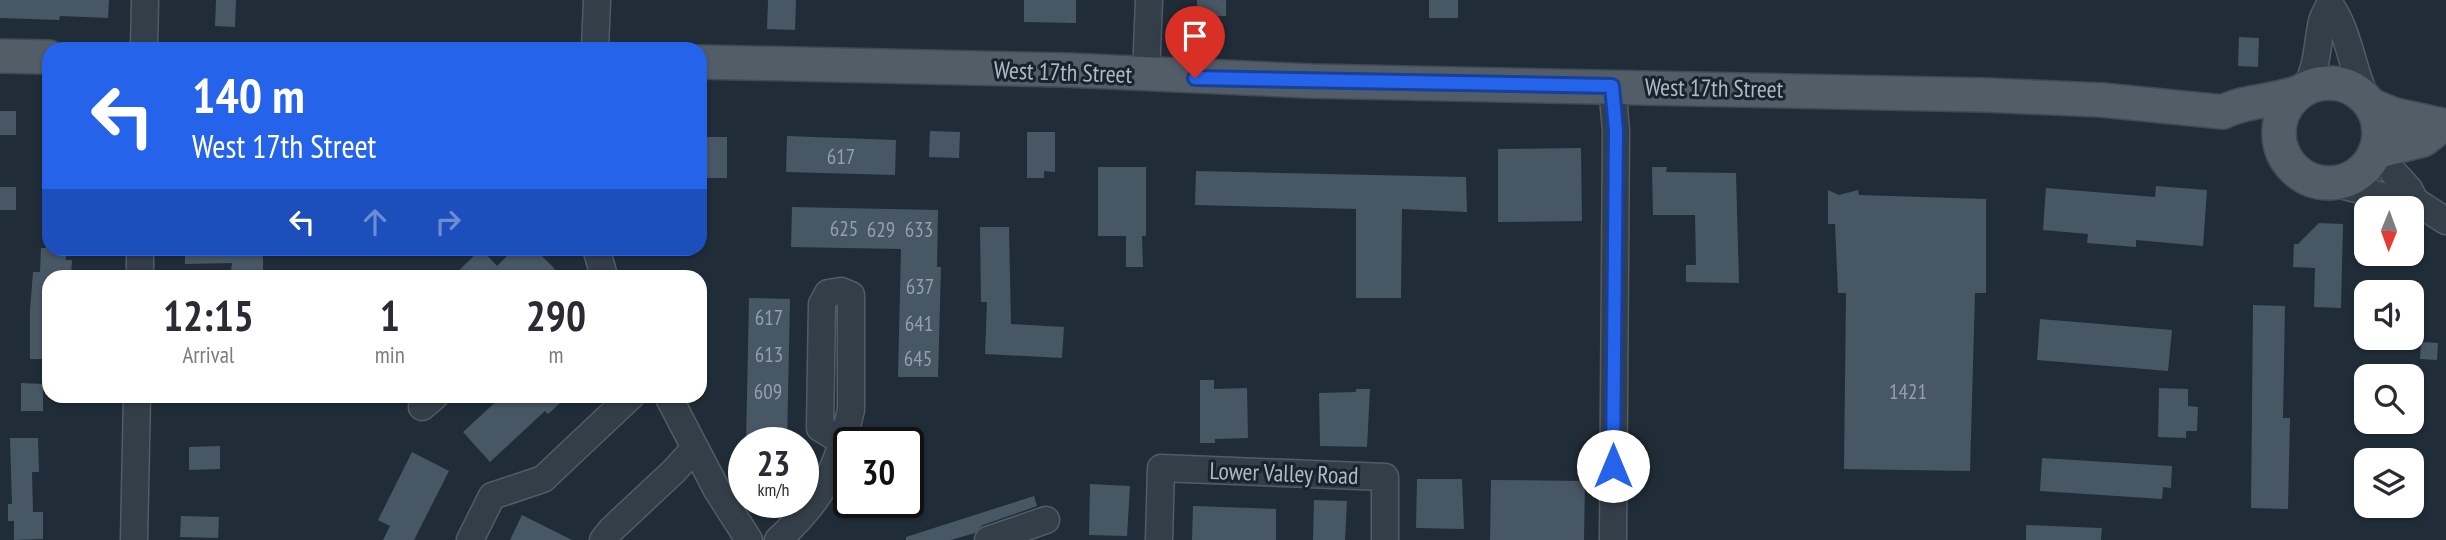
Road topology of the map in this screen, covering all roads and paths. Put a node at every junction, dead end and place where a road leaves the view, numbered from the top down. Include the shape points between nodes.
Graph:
1 (145, 0) edge
2 (597, 0) edge
3 (1149, 0) edge
4 (2330, 3) edge
5 (144, 42) edge
6 (595, 42) edge
7 (0, 56) edge
8 (42, 57) edge
9 (707, 62) edge
10 (1146, 75) junction
11 (1612, 86) junction
12 (2302, 90) junction
13 (2369, 102) junction
14 (2223, 112) junction
15 (2444, 126) edge
16 (2281, 150) junction
17 (2375, 152) junction
18 (2333, 183) junction
19 (2383, 196) edge
20 (2412, 196) edge
21 (2424, 207) edge
22 (2446, 221) edge
23 (137, 403) edge
24 (624, 403) edge
25 (672, 403) edge
26 (842, 441) joint
27 (695, 448) junction
28 (833, 471) edge
29 (1046, 520) dead end
30 (134, 540) edge
31 (470, 540) edge
32 (603, 540) edge
33 (749, 540) edge
34 (778, 540) edge
35 (988, 540) edge
36 (1159, 540) edge
37 (1385, 540) edge
38 (1613, 540) edge

1 - 5 street
2 - 6 street
3 - 10 street
4 - 12 street via 2316,63
4 - 13 street
7 - 8 main road
9 - 10 main road, West 17th Street
10 - 11 main road, West 17th Street
11 - 14 main road, West 17th Street via 2059,98
11 - 38 street via 1616,130
12 - 13 main road via 2338,83 2353,88
12 - 14 main road, West 17th Street
12 - 16 main road via 2280,118
13 - 15 main road via 2392,114
13 - 17 main road via 2379,128
14 - 16 main road, West 17th Street via 2262,132
15 - 17 main road via 2423,140
16 - 18 main road via 2301,175
17 - 18 main road via 2358,173
17 - 20 street
18 - 19 street
21 - 22 street
23 - 30 street
24 - 31 street via 543,479 492,496
25 - 27 street
26 - 26 street via 851,410 851,295 841,291 828,293 822,304 820,428
27 - 32 street
27 - 33 street
28 - 34 street via 816,501
29 - 35 street
36 - 37 street, Lower Valley Road via 1161,468 1385,477

